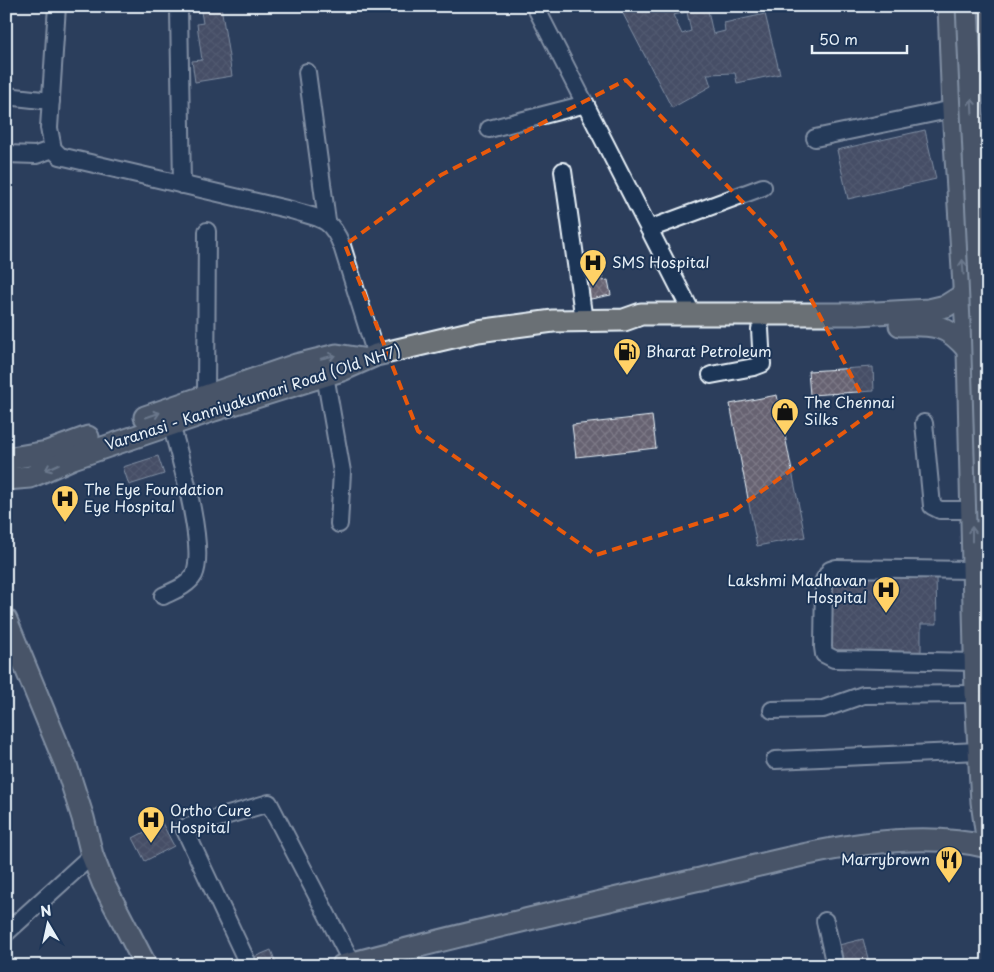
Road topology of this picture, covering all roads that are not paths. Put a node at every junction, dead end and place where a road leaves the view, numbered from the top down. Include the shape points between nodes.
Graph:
1 (57, 6) edge
2 (535, 6) edge
3 (949, 6) edge
4 (967, 6) edge
5 (984, 6) edge
6 (179, 10) dead end
7 (307, 72) dead end
8 (988, 93) edge
9 (6, 96) edge
10 (51, 102) junction
11 (586, 104) junction
12 (953, 109) junction
13 (489, 129) dead end
14 (815, 138) dead end
15 (53, 149) junction
16 (6, 154) edge
17 (563, 171) dead end
18 (182, 185) junction
19 (988, 185) edge
20 (763, 187) dead end
21 (958, 203) junction
22 (327, 221) junction
23 (648, 229) junction
24 (208, 231) dead end
25 (965, 294) junction
26 (693, 316) junction
27 (624, 320) junction
28 (584, 321) junction
29 (760, 329) junction
30 (968, 350) junction
31 (369, 357) junction
32 (325, 375) junction
33 (711, 375) dead end
34 (206, 396) junction
35 (970, 413) junction
36 (924, 423) dead end
37 (171, 424) junction
38 (988, 432) edge
39 (6, 459) edge
40 (6, 479) edge
41 (980, 516) edge
42 (339, 524) dead end
43 (972, 570) junction
44 (162, 596) dead end
45 (6, 620) edge
46 (975, 662) junction
47 (976, 694) junction
48 (772, 710) dead end
49 (979, 751) junction
50 (775, 760) dead end
51 (988, 846) edge
52 (92, 855) junction
53 (825, 921) dead end
54 (6, 933) edge
55 (347, 964) edge
56 (146, 966) edge
57 (249, 966) edge
58 (834, 966) edge

1 - 10 street
2 - 11 street
3 - 12 main road
41 -> 4 main road, bridge via 982,322
5 - 8 main road
6 - 18 street
7 - 22 street
9 - 10 street
10 - 15 street via 49,133
11 - 13 street
11 - 23 street
12 - 14 street
12 - 21 main road
15 - 16 street via 36,155
15 - 18 street via 60,156
17 - 28 street
18 - 22 street
19 - 21 main road via 968,186
20 - 23 street
25 -> 21 main road
22 - 31 street via 336,230 342,246
23 - 26 street
24 - 34 street
25 - 26 main road, Varanasi - Kanniyakumari Road (Old NH7) via 946,306 930,310
25 - 30 main road
26 - 27 main road, Varanasi - Kanniyakumari Road (Old NH7) via 641,314
27 - 28 main road, Varanasi - Kanniyakumari Road (Old NH7)
27 - 29 main road, Varanasi - Kanniyakumari Road (Old NH7) via 640,325
28 - 31 main road, Varanasi - Kanniyakumari Road (Old NH7) via 553,321 478,332
29 - 30 main road, Varanasi - Kanniyakumari Road (Old NH7) via 929,325 956,335
29 - 33 street via 762,364
30 - 35 main road
31 - 32 main road, Varanasi - Kanniyakumari Road (Old NH7)
34 -> 31 main road, Varanasi - Kanniyakumari Road (Old NH7) via 296,364 337,355
32 - 37 main road, Varanasi - Kanniyakumari Road (Old NH7)
32 - 42 street via 342,472
39 -> 34 main road, Varanasi - Kanniyakumari Road (Old NH7) via 47,452
35 - 38 main road via 981,432
35 - 41 main road
36 - 41 street via 932,506
37 -> 40 main road, Varanasi - Kanniyakumari Road (Old NH7) via 73,458 30,477
37 - 44 street via 192,512 197,562 194,575 183,586
43 -> 41 main road
43 - 46 main road
43 - 46 street via 830,570 824,580 823,647 824,654 834,659
45 - 52 main road via 66,765
46 - 47 main road
47 - 48 street via 862,695 823,709
47 - 49 main road
49 - 50 street
49 - 51 main road
51 - 55 main road via 944,839 879,842 784,860 503,924
52 - 54 street
52 - 56 main road
53 - 58 street
55 - 57 street via 269,803 184,828

